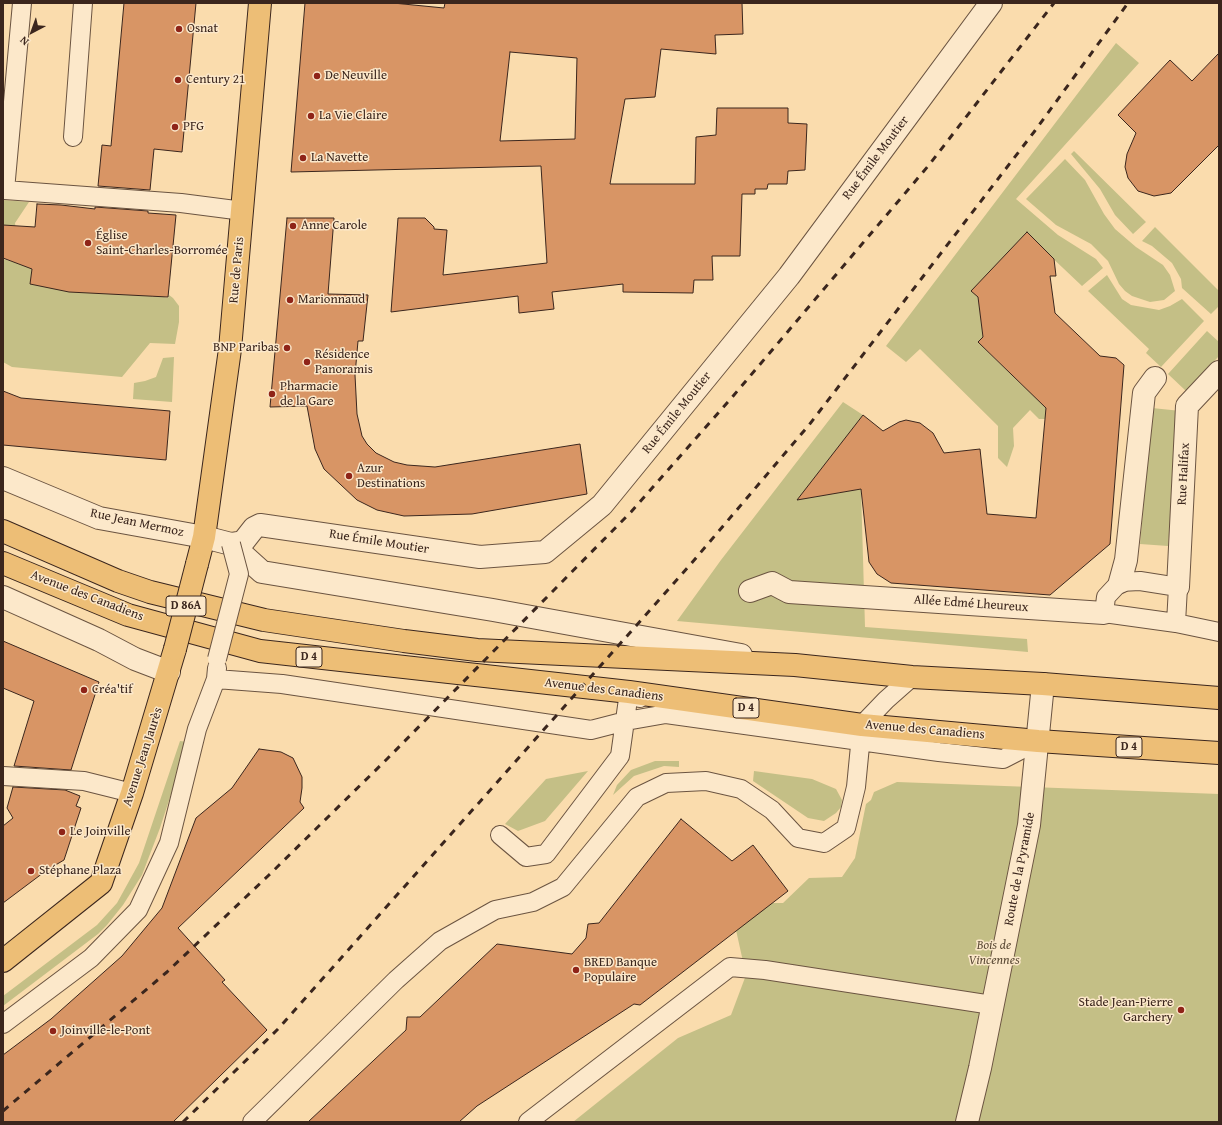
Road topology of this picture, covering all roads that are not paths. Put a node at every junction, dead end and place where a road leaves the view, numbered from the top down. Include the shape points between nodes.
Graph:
1 (22, 3) edge
2 (83, 3) edge
3 (260, 3) edge
4 (991, 3) edge
5 (73, 136) dead end
6 (243, 211) junction
7 (1219, 372) edge
8 (1155, 378) dead end
9 (3, 478) edge
10 (3, 531) edge
11 (204, 537) junction
12 (231, 544) junction
13 (3, 563) edge
14 (1120, 582) junction
15 (1178, 587) junction
16 (750, 591) dead end
17 (3, 597) edge
18 (1104, 613) junction
19 (1176, 623) junction
20 (1219, 632) edge
21 (795, 665) junction
22 (169, 672) junction
23 (912, 677) junction
24 (216, 679) junction
25 (1043, 684) junction
26 (629, 692) junction
27 (1219, 698) edge
28 (666, 714) junction
29 (626, 721) junction
30 (860, 733) junction
31 (1038, 741) junction
32 (1219, 752) edge
33 (3, 776) edge
34 (132, 793) junction
35 (500, 835) dead end
36 (3, 961) edge
37 (992, 1005) junction
38 (3, 1024) edge
39 (252, 1122) edge
40 (528, 1122) edge
41 (967, 1122) edge

1 - 6 lane via 5,190 180,203
2 - 5 lane
3 - 6 main road, Rue de Paris / D 86A
4 - 12 street, Rue Émile Moutier via 788,276 602,505 545,552 480,557 260,525 254,528 243,542
6 - 11 main road, Rue de Paris / D 86A via 230,349
7 - 15 street, Rue Halifax via 1187,406
8 - 14 street via 1144,393 1126,560
9 - 11 street, Rue Jean Mermoz via 99,518
10 - 21 main road, Avenue des Canadiens / D 4 via 118,581 150,592 264,620 477,650
11 - 12 street, Rue Jean Mermoz
11 - 22 main road, Avenue Jean Jaurès / D 86A, bridge
12 - 21 street via 262,572 493,610
12 - 24 lane, bridge via 239,574 217,659
13 - 26 main road, Avenue des Canadiens / D 4 via 128,614 260,651
14 - 15 lane via 1140,580
14 - 18 lane via 1106,597
15 - 19 lane
16 - 18 street, Allée Edmé Lheureux via 772,583 790,592
17 - 22 street
18 - 19 lane, Allée Edmé Lheureux
19 - 20 lane, Allée Edmé Lheureux
21 - 23 main road, Avenue des Canadiens / D 4
22 - 34 main road, Avenue Jean Jaurès / D 86A
23 - 25 main road, Avenue des Canadiens / D 4
23 - 30 lane via 886,700
24 - 29 lane via 282,684 591,730
24 - 38 lane via 197,729 169,843 138,910 91,958
25 - 27 main road, Avenue des Canadiens / D 4
25 - 31 street, Route de la Pyramide
26 - 28 lane
26 - 29 lane
26 - 30 main road, Avenue des Canadiens / D 4
28 - 29 lane
28 - 30 lane
29 - 35 lane via 620,756 546,854 526,857
30 - 31 main road, Avenue des Canadiens / D 4
30 - 39 lane via 856,787 846,828 824,843 798,838 772,810 741,790 706,780 666,783 637,797 563,887 533,902 495,910 440,942 396,980
31 - 32 main road, Avenue des Canadiens / D 4
31 - 37 street, Route de la Pyramide via 1028,832
33 - 34 lane via 84,781
34 - 36 main road, Avenue Jean Jaurès / D 86A via 101,883
37 - 40 lane via 765,970 730,967
37 - 41 street, Route de la Pyramide

